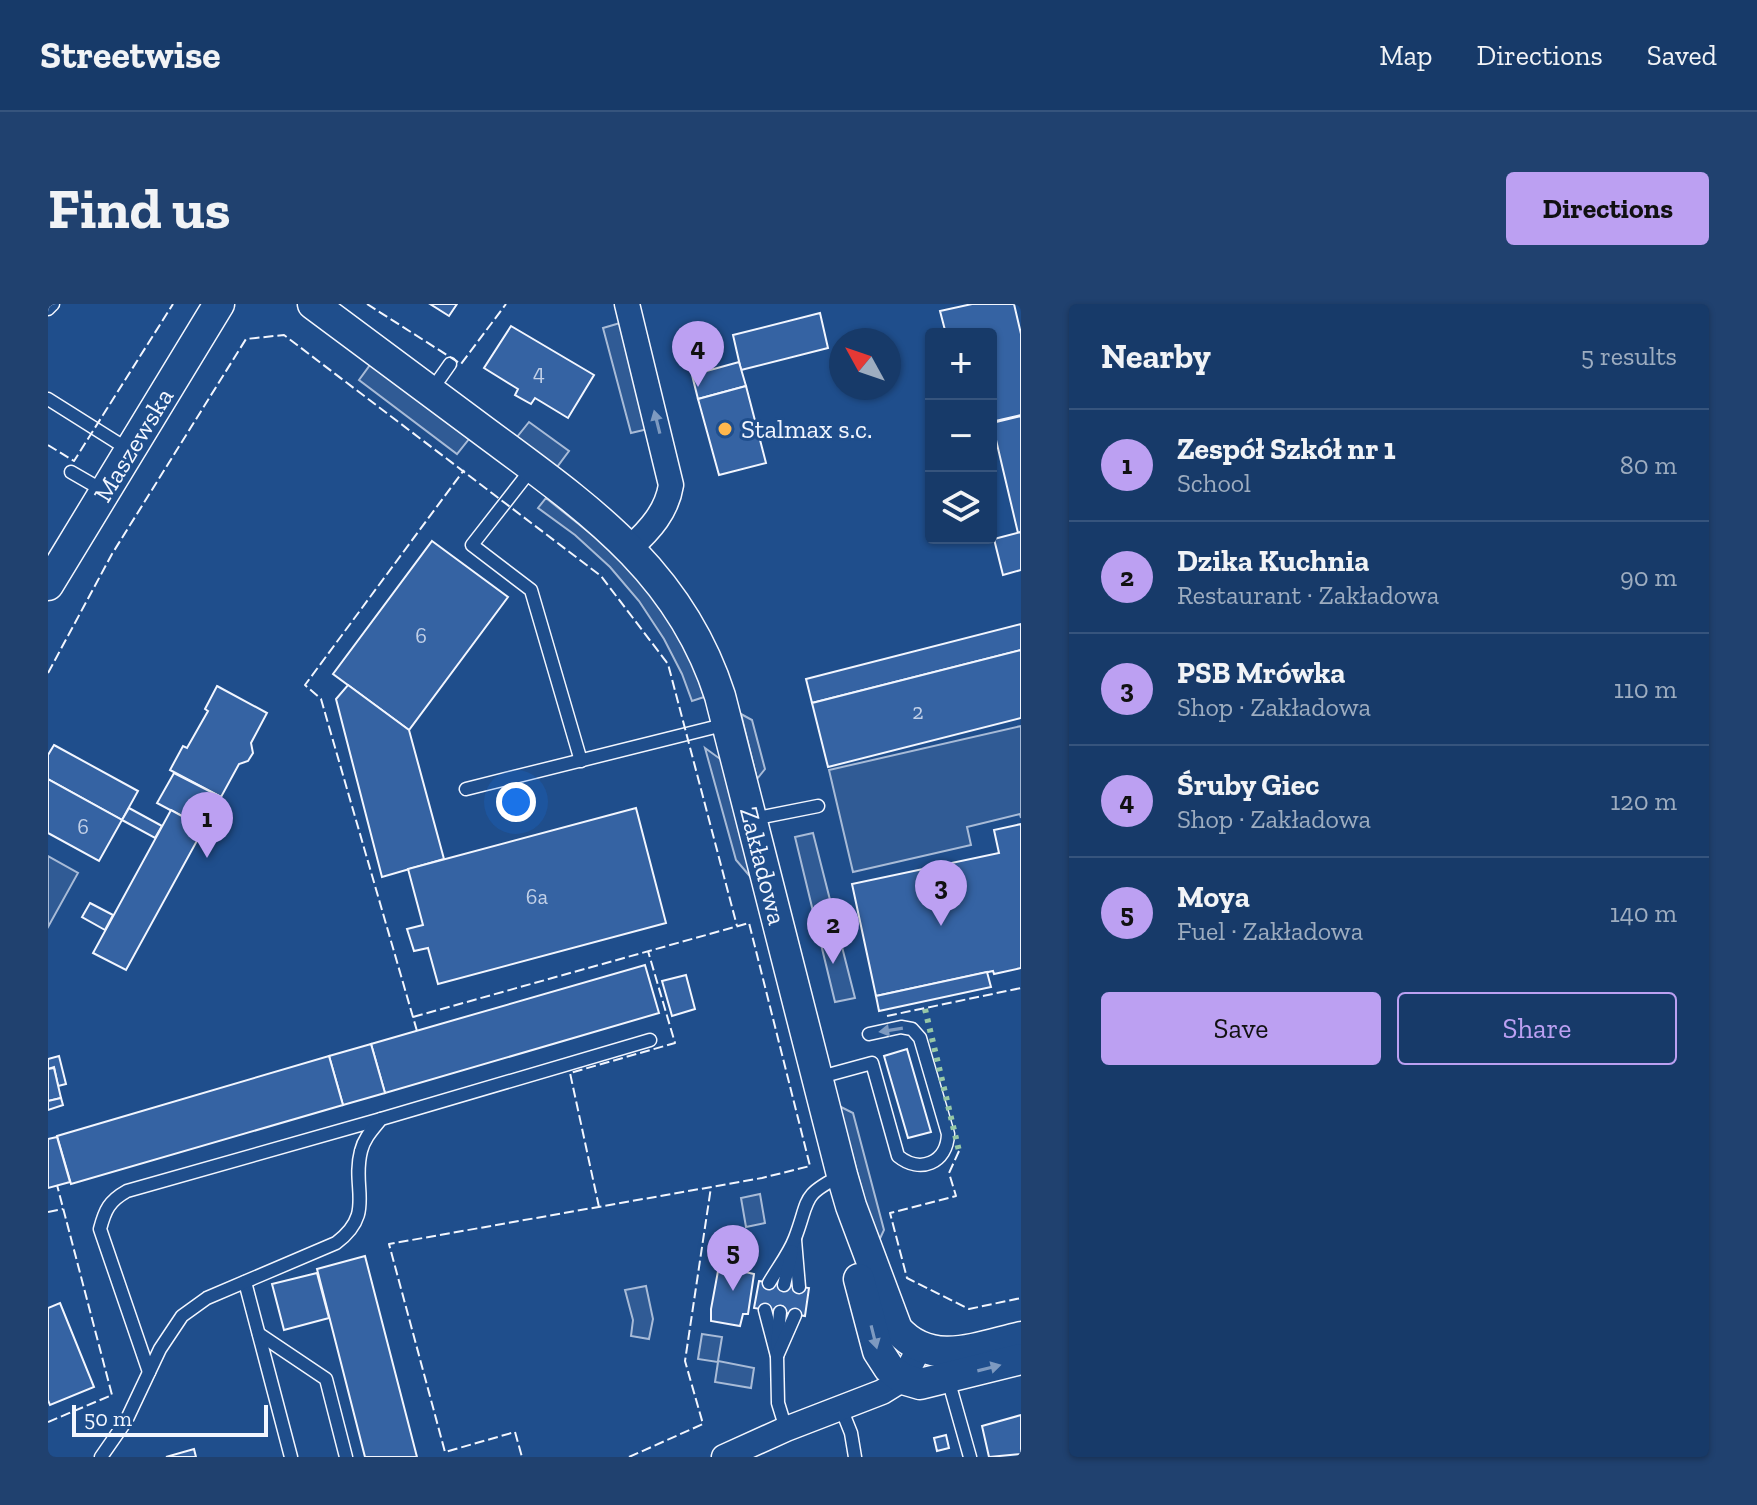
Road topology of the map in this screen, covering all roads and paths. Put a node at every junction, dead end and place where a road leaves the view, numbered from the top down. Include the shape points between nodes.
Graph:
1 (53, 304) edge
2 (219, 304) edge
3 (313, 304) edge
4 (627, 304) edge
5 (48, 309) edge
6 (450, 364) dead end
7 (430, 391) junction
8 (48, 399) edge
9 (129, 450) junction
10 (533, 467) junction
11 (71, 472) dead end
12 (104, 491) junction
13 (631, 547) junction
14 (48, 585) edge
15 (727, 724) junction
16 (581, 761) junction
17 (466, 789) dead end
18 (818, 806) dead end
19 (752, 819) junction
20 (869, 1034) dead end
21 (650, 1040) dead end
22 (924, 1052) junction
23 (909, 1056) dead end
24 (929, 1068) junction
25 (913, 1073) dead end
26 (817, 1078) junction
27 (891, 1080) dead end
28 (877, 1084) junction
29 (936, 1093) junction
30 (921, 1098) dead end
31 (898, 1105) dead end
32 (884, 1110) junction
33 (942, 1113) junction
34 (926, 1118) dead end
35 (381, 1119) junction
36 (904, 1125) dead end
37 (889, 1129) junction
38 (842, 1175) junction
39 (851, 1206) junction
40 (795, 1240) junction
41 (245, 1282) junction
42 (769, 1283) dead end
43 (784, 1285) dead end
44 (799, 1287) dead end
45 (765, 1310) dead end
46 (780, 1312) dead end
47 (795, 1315) dead end
48 (259, 1334) junction
49 (1021, 1337) edge
50 (777, 1356) junction
51 (935, 1359) junction
52 (1021, 1359) edge
53 (149, 1372) junction
54 (903, 1379) junction
55 (841, 1408) junction
56 (786, 1429) junction
57 (101, 1457) edge
58 (291, 1457) edge
59 (346, 1457) edge
60 (724, 1457) edge
61 (855, 1457) edge
62 (970, 1457) edge

1 - 5 lane
2 - 9 street, Maszewska
3 - 7 street, Zakładowa
13 -> 4 street via 651,527 671,485
6 - 7 lane
7 - 10 street, Zakładowa
8 - 9 lane
9 - 12 street, Maszewska
10 - 13 street, Zakładowa
10 - 16 lane via 472,545 531,590
11 - 12 lane
12 - 14 street, Maszewska
13 - 15 street, Zakładowa via 690,630 713,675
15 - 16 lane
15 - 19 street, Zakładowa
16 - 17 lane
18 - 19 lane
19 - 26 street, Zakładowa
22 -> 20 lane via 912,1029
21 - 35 lane
22 - 23 lane
22 - 24 lane
24 - 25 lane
24 - 29 lane
26 - 28 lane via 877,1064
26 - 38 street, Zakładowa
27 - 28 lane
28 - 32 lane
29 - 30 lane
29 - 33 lane
31 - 32 lane
32 - 37 lane
33 - 34 lane
33 - 37 lane via 947,1148 928,1163 905,1162 898,1156
35 - 41 lane via 360,1152 359,1216 351,1232
35 - 53 lane via 114,1198 100,1229
36 - 37 lane
38 - 39 street, Zakładowa
38 - 40 lane via 816,1188 804,1205
39 - 51 street, Zakładowa via 897,1329
39 -> 54 street, Zakładowa via 859,1284 878,1351
40 - 42 lane
40 - 43 lane
40 - 44 lane
41 - 48 lane
41 - 53 lane via 182,1316
45 - 50 lane
46 - 50 lane
47 - 50 lane
48 - 58 lane
48 - 59 lane via 326,1379
49 - 51 street
50 - 56 lane via 778,1403
51 -> 52 street
51 - 54 street via 920,1384
51 - 62 lane
53 - 57 lane via 126,1421
54 - 55 street
55 - 56 street
55 - 61 lane
56 - 60 street

